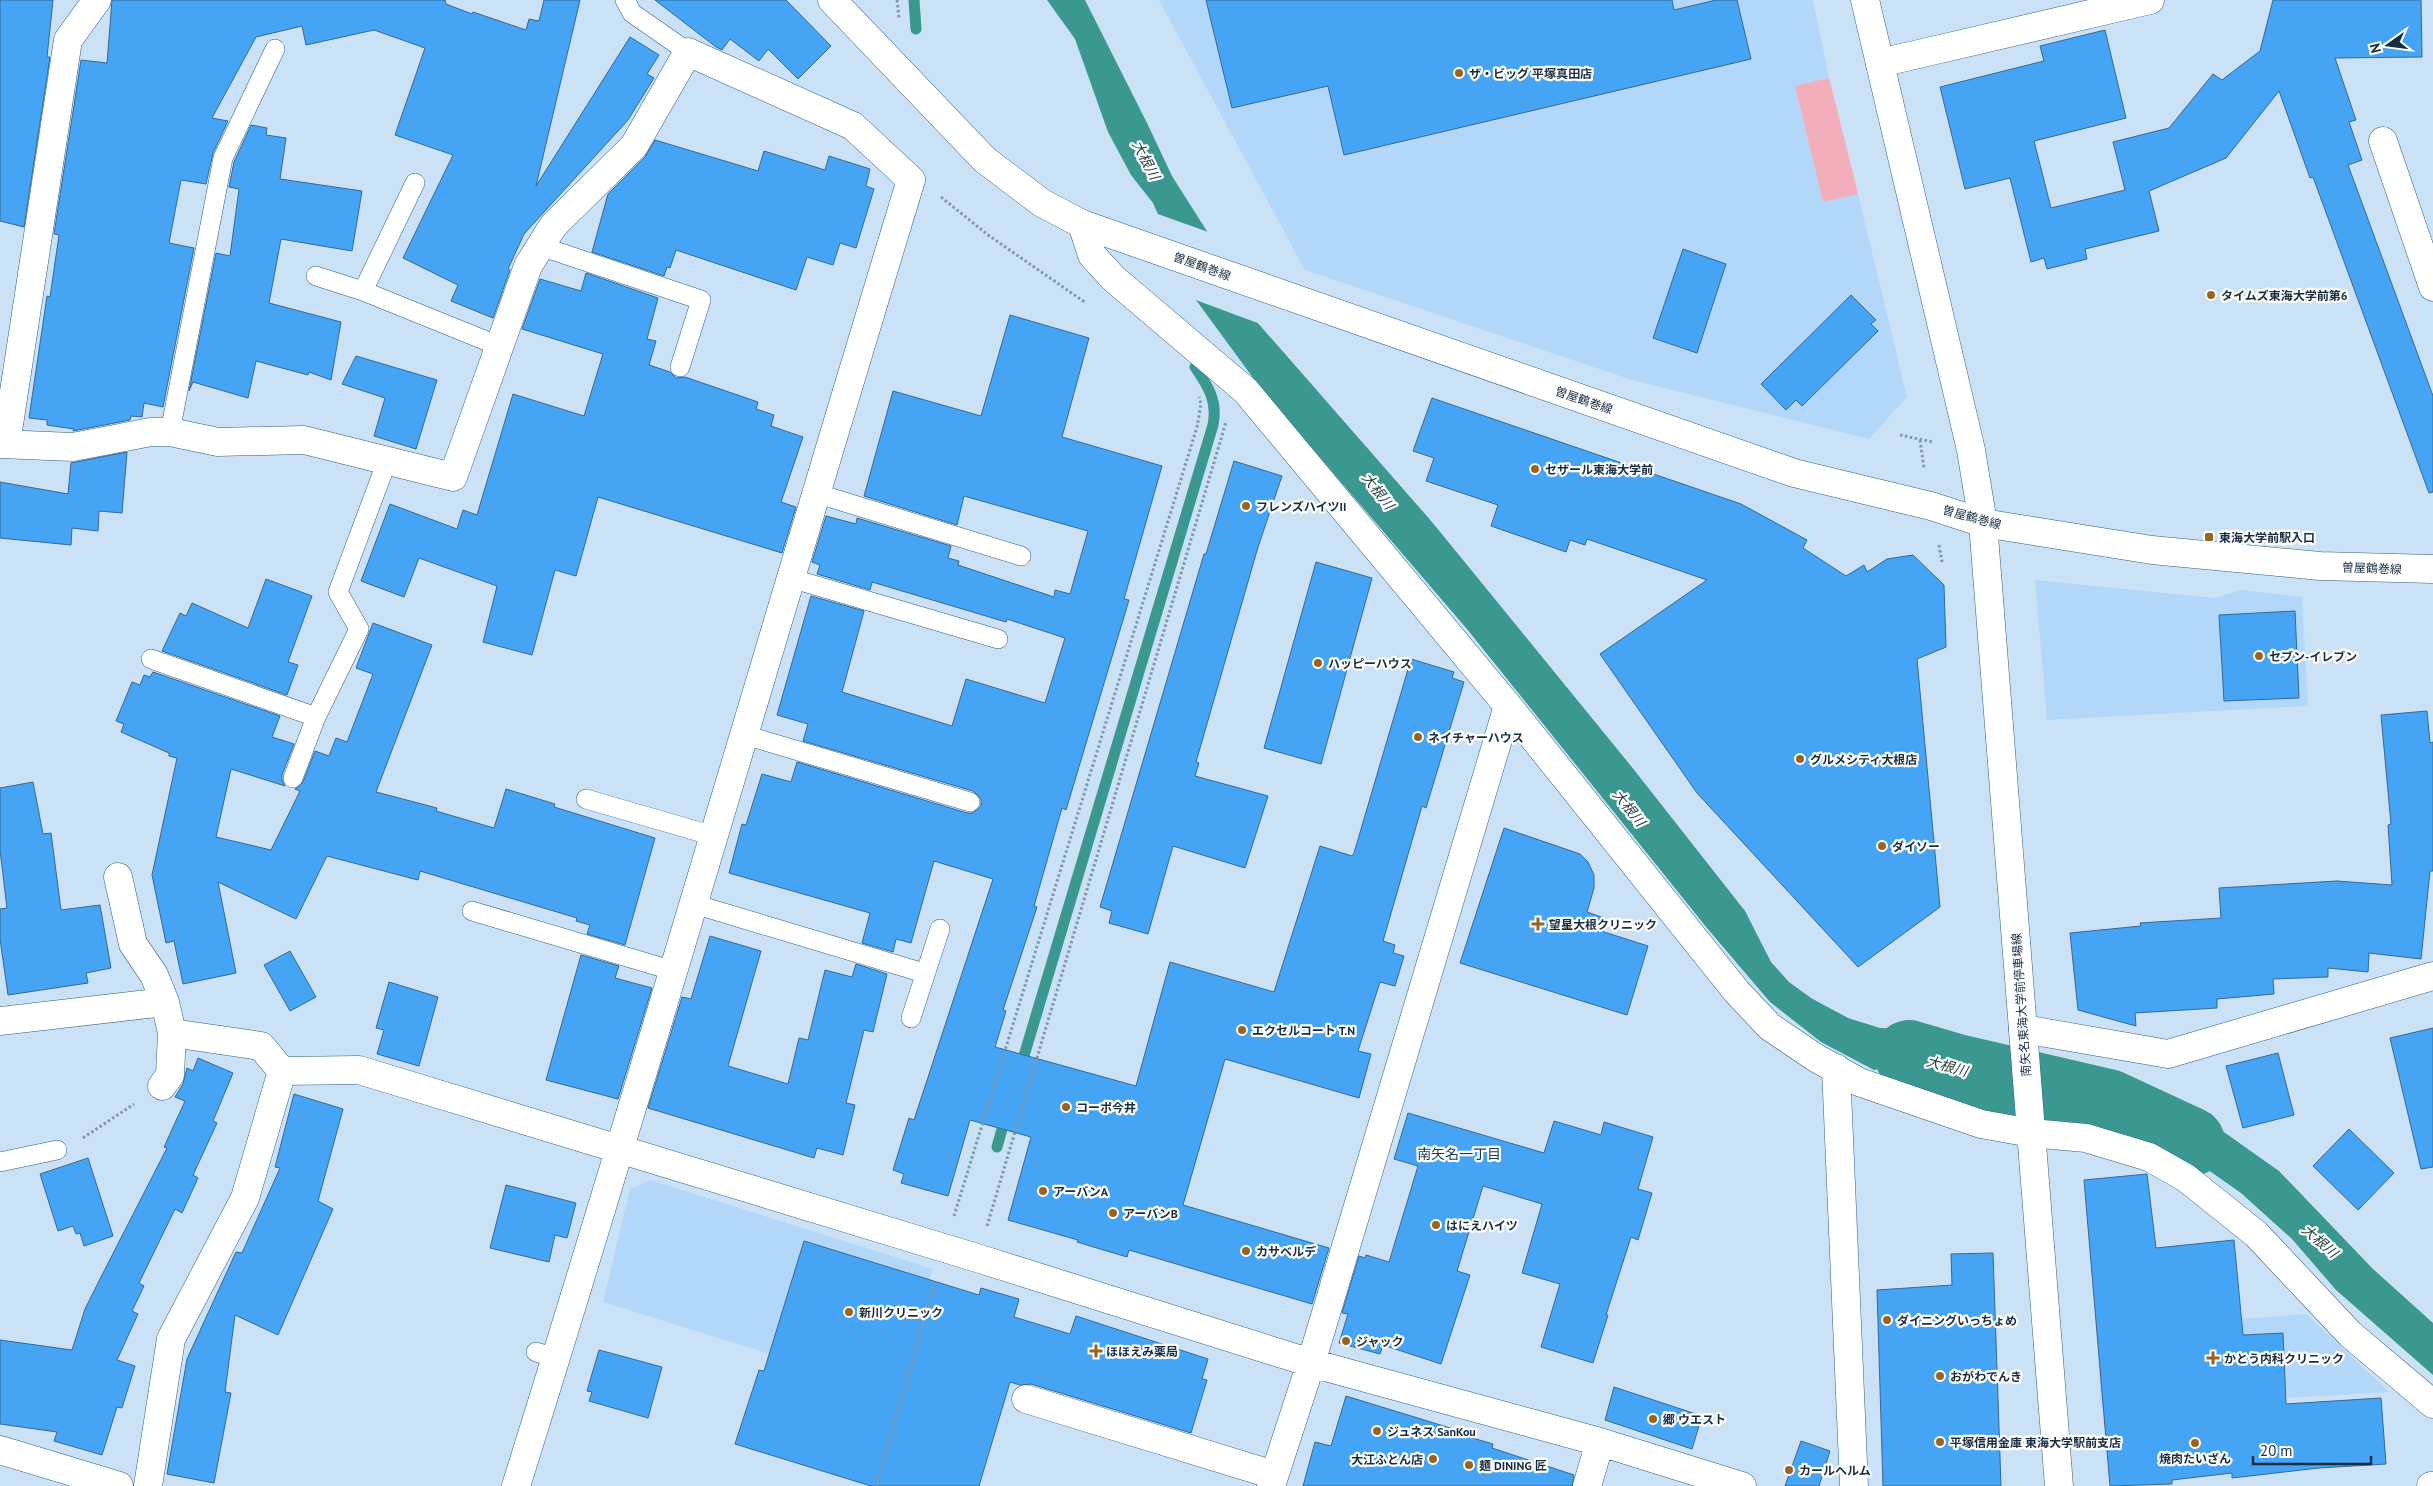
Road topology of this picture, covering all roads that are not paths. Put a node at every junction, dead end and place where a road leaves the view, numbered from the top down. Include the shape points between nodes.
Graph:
1 (97, 0) edge
2 (832, 0) edge
3 (1865, 0) edge
4 (2150, 0) edge
5 (632, 4) edge
6 (2085, 7) edge
7 (275, 50) dead end
8 (688, 52) junction
9 (1880, 63) junction
10 (2383, 141) dead end
11 (415, 183) dead end
12 (1092, 227) junction
13 (540, 246) junction
14 (316, 276) dead end
15 (2431, 276) edge
16 (363, 291) junction
17 (499, 346) junction
18 (680, 367) dead end
19 (170, 432) junction
20 (3, 444) edge
21 (387, 460) junction
22 (815, 493) junction
23 (1983, 523) junction
24 (1021, 556) dead end
25 (2433, 569) edge
26 (790, 578) junction
27 (998, 639) dead end
28 (151, 659) dead end
29 (1508, 706) junction
30 (316, 717) junction
31 (745, 735) junction
32 (293, 778) dead end
33 (586, 799) dead end
34 (970, 802) dead end
35 (714, 836) junction
36 (118, 877) dead end
37 (694, 904) junction
38 (472, 911) dead end
39 (940, 929) dead end
40 (674, 970) junction
41 (924, 973) junction
42 (2433, 976) edge
43 (165, 1002) junction
44 (911, 1018) dead end
45 (0, 1021) edge
46 (172, 1033) junction
47 (2023, 1037) junction
48 (1836, 1068) junction
49 (282, 1071) junction
50 (162, 1086) road end
51 (2031, 1128) junction
52 (57, 1150) road end
53 (620, 1151) junction
54 (0, 1162) edge
55 (1310, 1363) junction
56 (1026, 1399) dead end
57 (2433, 1404) edge
58 (1600, 1442) junction
59 (0, 1450) edge
60 (1273, 1481) edge
61 (120, 1486) edge
62 (148, 1486) edge
63 (516, 1486) edge
64 (1587, 1486) edge
65 (1742, 1486) edge
66 (1854, 1486) edge
67 (2059, 1486) edge

1 - 20 street via 68,40
2 - 12 street, 曽屋鶴巻線 via 985,160 1042,203
3 - 9 street, 南矢名東海大学前停車場線
4 - 6 street
5 - 8 lane
6 - 9 street
7 - 19 lane via 223,158
8 - 13 street via 634,146 552,226
8 - 22 street via 853,126 911,180
9 - 23 street, 南矢名東海大学前停車場線 via 1971,450
10 - 15 street
11 - 16 lane
12 - 23 street, 曽屋鶴巻線 via 1794,473 1932,506
12 - 29 street via 1092,255 1113,278 1246,391
13 - 17 street via 528,266
13 - 18 lane via 700,300
14 - 16 lane
16 - 17 lane
17 - 21 street via 453,477
19 - 20 street via 150,432 73,447
19 - 21 street via 218,442 304,440
21 - 30 lane via 338,592 359,629
22 - 24 lane
22 - 26 street
23 - 25 street, 曽屋鶴巻線 via 2152,550 2320,566
23 - 47 street, 南矢名東海大学前停車場線
26 - 27 lane
26 - 31 street
28 - 30 lane
29 - 48 street via 1737,992 1770,1027
29 - 55 street
30 - 32 lane
31 - 34 lane
31 - 35 street
33 - 35 lane
35 - 37 street
36 - 43 street via 133,944 154,975
37 - 40 street
37 - 41 lane
38 - 40 lane
39 - 41 lane
40 - 53 street
41 - 44 lane
42 - 47 street via 2168,1054
43 - 45 street
43 - 46 street
46 - 49 street via 261,1046
46 - 50 street via 170,1075
47 - 51 street, 南矢名東海大学前停車場線
48 - 51 street via 1859,1082 1981,1124
48 - 66 street
49 - 53 street via 360,1070
49 - 62 street via 245,1198 171,1339
51 - 57 street via 2074,1135 2150,1157 2186,1178 2256,1234 2350,1334
51 - 67 street, 南矢名東海大学前停車場線
52 - 54 lane
53 - 55 street via 977,1258
53 - 63 street via 546,1355
55 - 58 street
55 - 60 street
56 - 60 street
58 - 64 street
58 - 65 street
59 - 61 street

